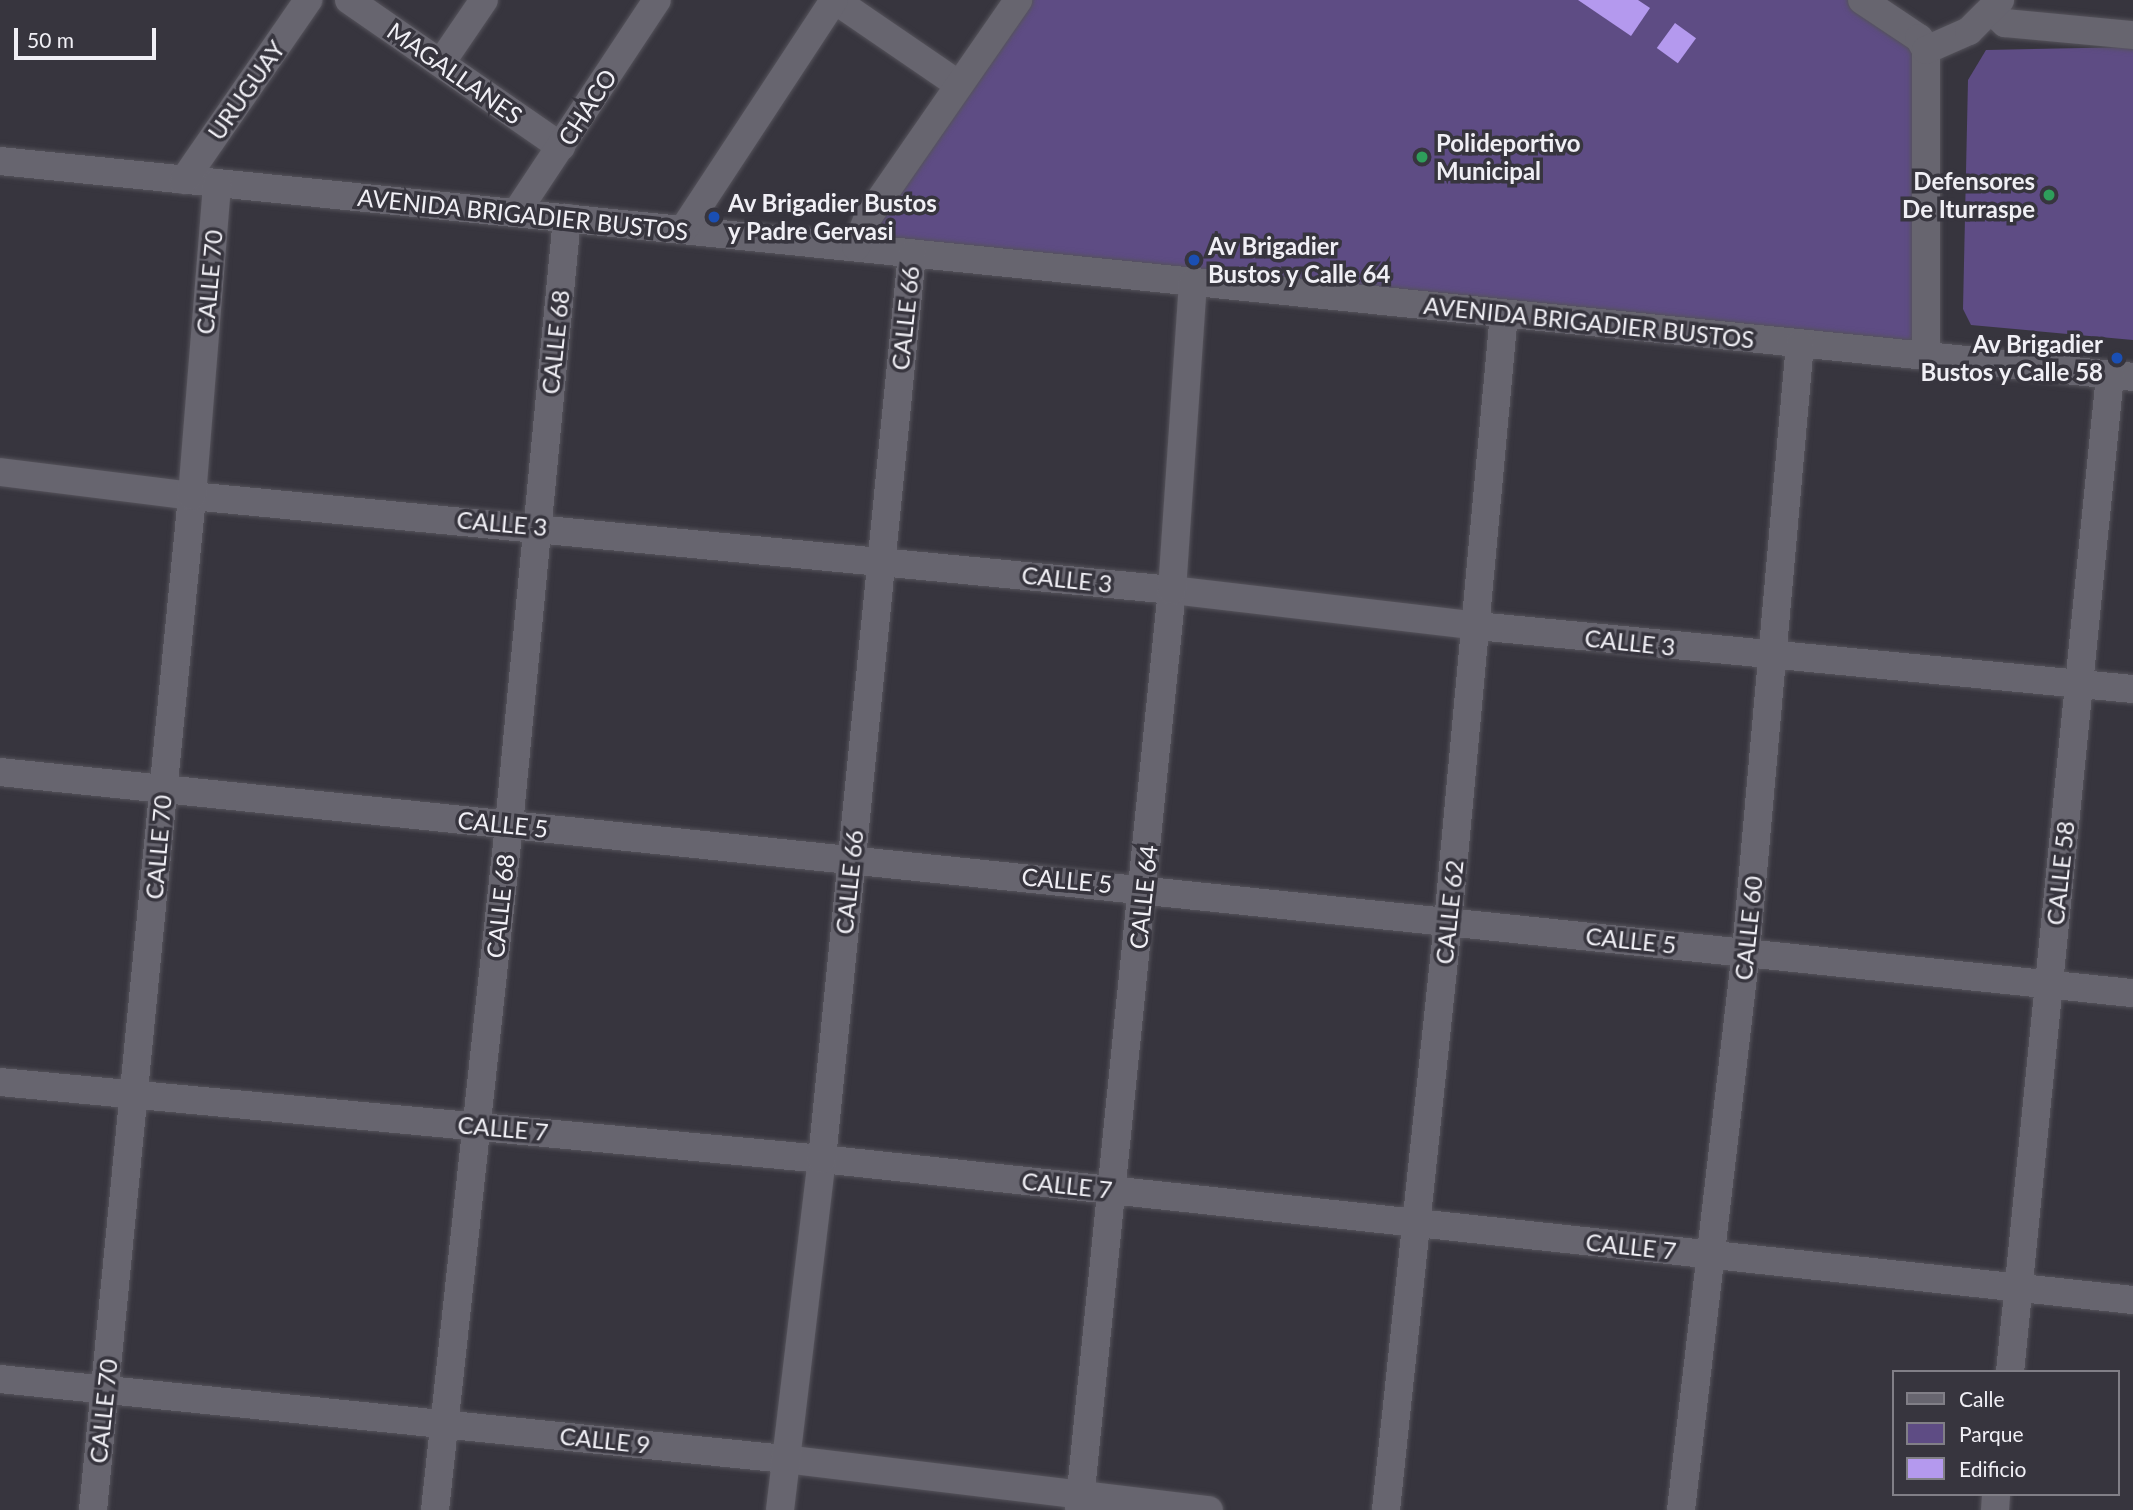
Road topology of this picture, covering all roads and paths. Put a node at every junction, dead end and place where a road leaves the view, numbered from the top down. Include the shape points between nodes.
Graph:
1 (308, 0) edge
2 (349, 0) edge
3 (484, 0) edge
4 (657, 0) edge
5 (835, 0) edge
6 (1018, 0) edge
7 (1863, 0) edge
8 (1996, 6) edge
9 (2133, 35) edge
10 (1926, 50) junction
11 (441, 63) junction
12 (959, 85) junction
13 (561, 147) junction
14 (0, 161) edge
15 (184, 180) junction
16 (217, 183) junction
17 (516, 213) junction
18 (567, 218) junction
19 (683, 230) junction
20 (856, 247) junction
21 (912, 254) junction
22 (1193, 282) junction
23 (1504, 314) junction
24 (1800, 344) junction
25 (1926, 356) junction
26 (2121, 376) edge
27 (0, 472) edge
28 (192, 496) junction
29 (537, 526) junction
30 (881, 561) junction
31 (1172, 590) junction
32 (1477, 626) junction
33 (1774, 656) junction
34 (2079, 683) junction
35 (2133, 689) edge
36 (0, 772) edge
37 (163, 790) junction
38 (509, 825) junction
39 (851, 860) junction
40 (1144, 887) junction
41 (1448, 922) junction
42 (1746, 951) junction
43 (2049, 984) junction
44 (2133, 993) edge
45 (0, 1082) edge
46 (134, 1094) junction
47 (478, 1125) junction
48 (822, 1159) junction
49 (1114, 1189) junction
50 (1413, 1221) junction
51 (1710, 1255) junction
52 (2020, 1287) junction
53 (2133, 1300) edge
54 (2010, 1370) edge
55 (0, 1379) edge
56 (105, 1390) junction
57 (445, 1423) junction
58 (785, 1460) junction
59 (1080, 1503) edge
60 (93, 1510) edge
61 (435, 1510) edge
62 (780, 1510) edge
63 (1209, 1510) edge
64 (1387, 1510) edge
65 (1681, 1510) edge

1 - 15 street, URUGUAY
2 - 11 street, MAGALLANES
3 - 11 street
4 - 13 street, CHACO
5 - 12 street
5 - 19 street
6 - 12 street
7 - 10 street via 1919,38
8 - 9 street via 2006,23
8 - 10 street via 1969,31
10 - 25 street
11 - 13 street, MAGALLANES
12 - 20 street via 868,217
13 - 17 street, CHACO
14 - 15 street, AVENIDA BRIGADIER BUSTOS
15 - 16 street, AVENIDA BRIGADIER BUSTOS
16 - 17 street, AVENIDA BRIGADIER BUSTOS
16 - 28 street, CALLE 70
17 - 18 street, AVENIDA BRIGADIER BUSTOS
18 - 19 street, AVENIDA BRIGADIER BUSTOS
18 - 29 street, CALLE 68
19 - 20 street, AVENIDA BRIGADIER BUSTOS
20 - 21 street, AVENIDA BRIGADIER BUSTOS
21 - 22 street, AVENIDA BRIGADIER BUSTOS
21 - 30 street, CALLE 66
22 - 23 street, AVENIDA BRIGADIER BUSTOS
22 - 31 street, CALLE 64
23 - 24 street, AVENIDA BRIGADIER BUSTOS
23 - 32 street, CALLE 62
24 - 25 street, AVENIDA BRIGADIER BUSTOS
24 - 33 street, CALLE 60
25 - 26 street, AVENIDA BRIGADIER BUSTOS
26 - 34 street, CALLE 58
27 - 28 street, CALLE 3
28 - 29 street, CALLE 3
28 - 37 street, CALLE 70
29 - 30 street, CALLE 3
29 - 38 street, CALLE 68
30 - 31 street, CALLE 3
30 - 39 street, CALLE 66
31 - 32 street, CALLE 3
31 - 40 street, CALLE 64
32 - 33 street, CALLE 3
32 - 41 street, CALLE 62
33 - 34 street, CALLE 3
33 - 42 street, CALLE 60
34 - 35 street, CALLE 3
34 - 43 street, CALLE 58
36 - 37 street, CALLE 5
37 - 38 street, CALLE 5
37 - 46 street, CALLE 70
38 - 39 street, CALLE 5
38 - 47 street, CALLE 68
39 - 40 street, CALLE 5
39 - 48 street, CALLE 66
40 - 41 street, CALLE 5
40 - 49 street, CALLE 64
41 - 42 street, CALLE 5
41 - 50 street, CALLE 62
42 - 43 street, CALLE 5
42 - 51 street, CALLE 60
43 - 44 street, CALLE 5
43 - 52 street, CALLE 58
45 - 46 street, CALLE 7
46 - 47 street, CALLE 7
46 - 56 street, CALLE 70
47 - 48 street, CALLE 7
47 - 57 street, CALLE 68
48 - 49 street, CALLE 7
48 - 58 street, CALLE 66
49 - 50 street, CALLE 7
49 - 59 street, CALLE 64
50 - 51 street, CALLE 7
50 - 64 street, CALLE 62
51 - 52 street, CALLE 7
51 - 65 street, CALLE 60
52 - 53 street, CALLE 7
52 - 54 street, CALLE 58
55 - 56 street, CALLE 9
56 - 57 street, CALLE 9
56 - 60 street, CALLE 70
57 - 58 street, CALLE 9
57 - 61 street, CALLE 68
58 - 59 street, CALLE 9
58 - 62 street, CALLE 66
59 - 63 street, CALLE 9

